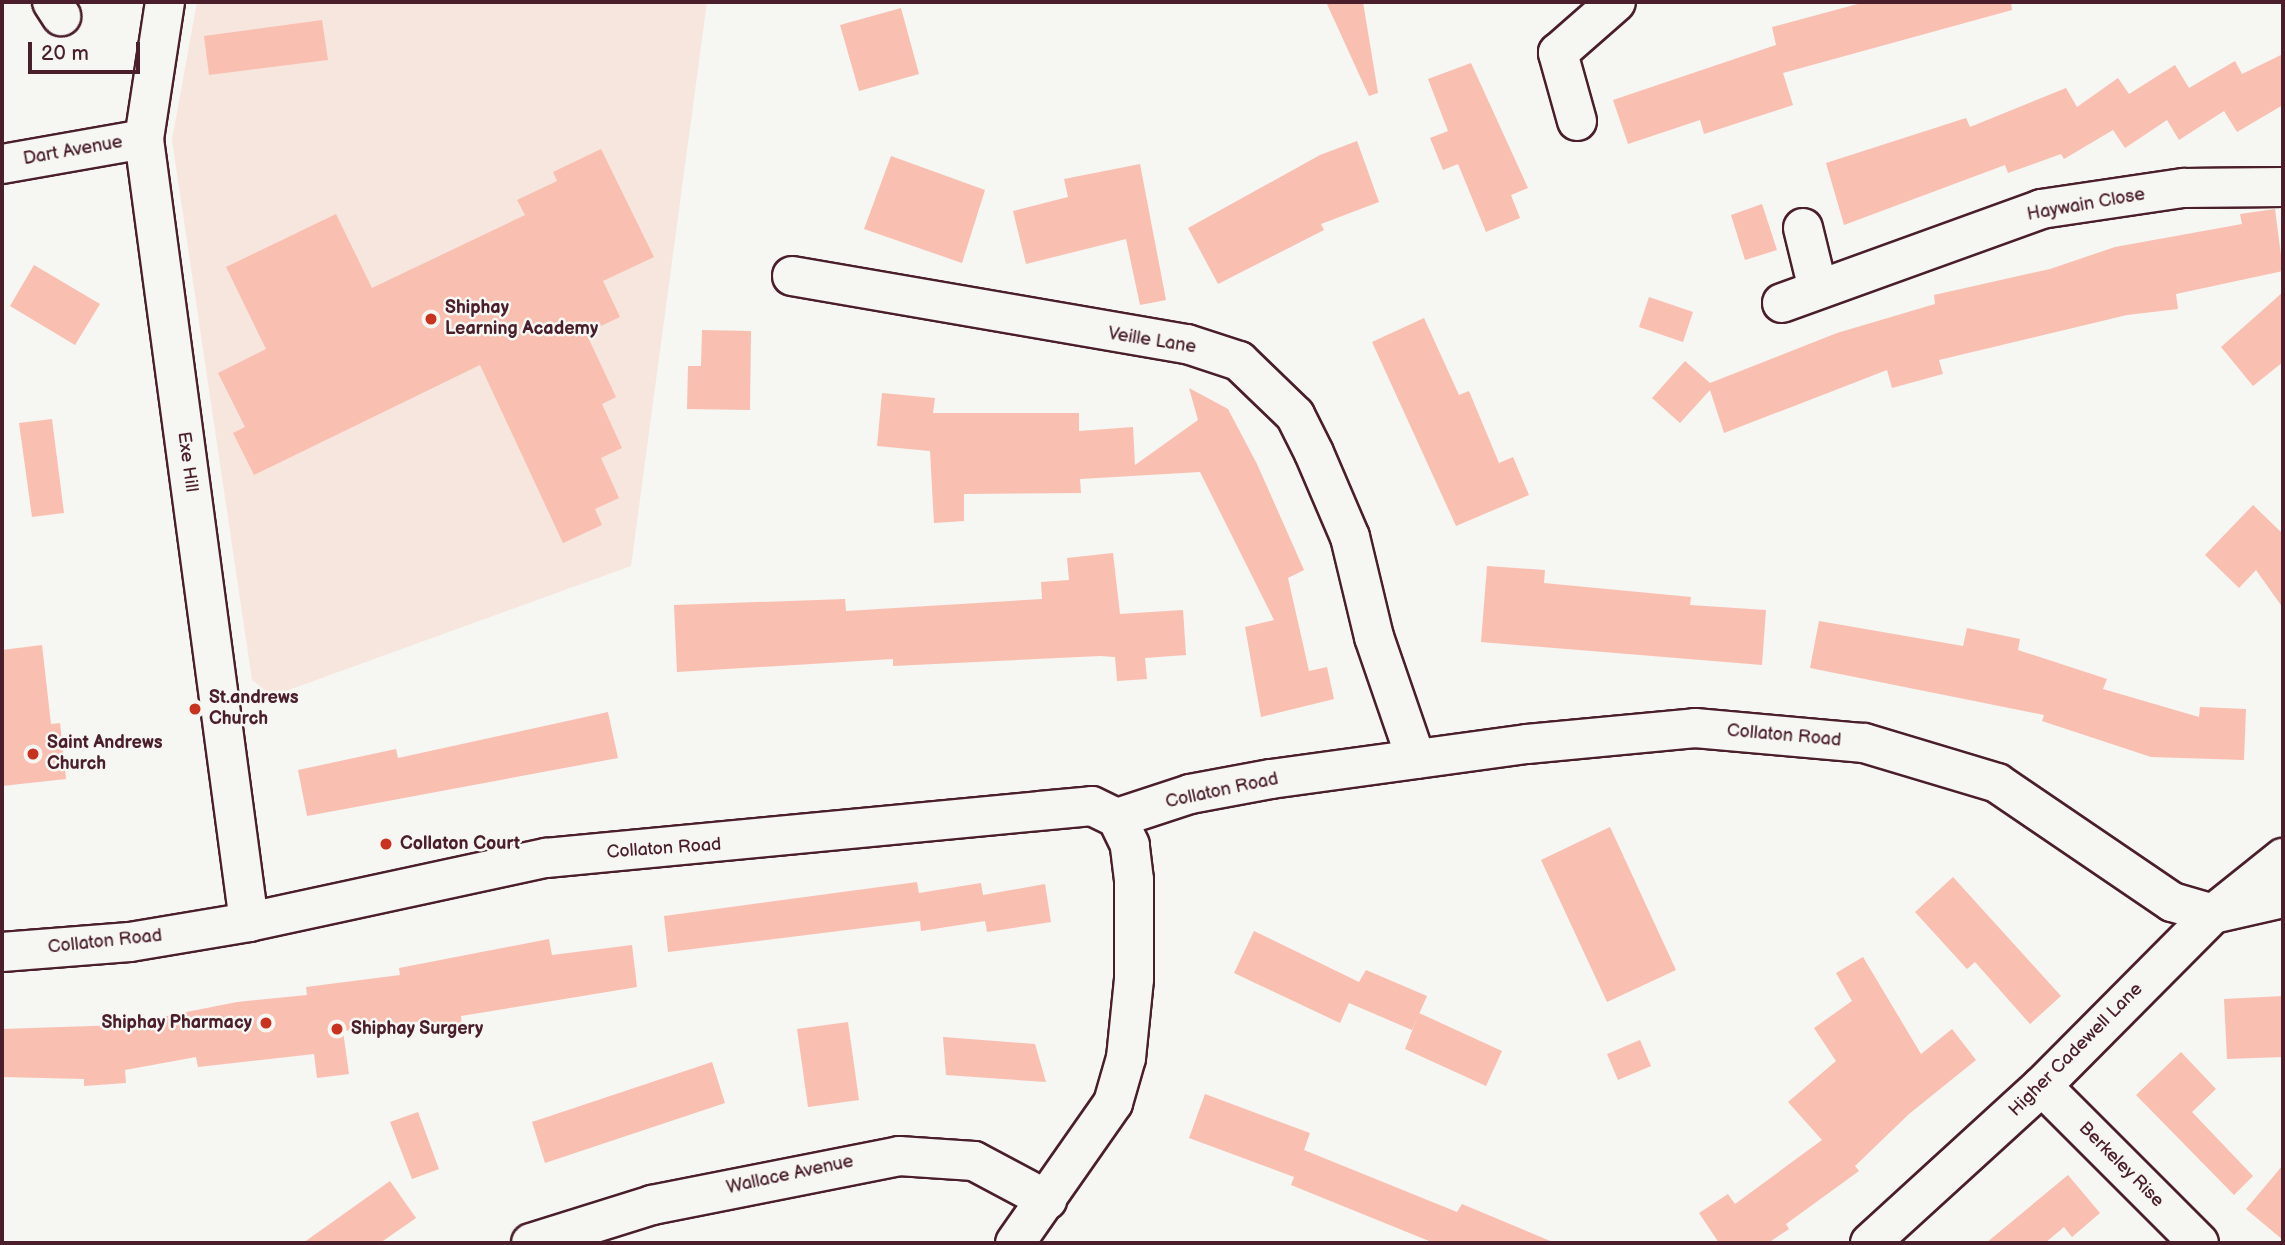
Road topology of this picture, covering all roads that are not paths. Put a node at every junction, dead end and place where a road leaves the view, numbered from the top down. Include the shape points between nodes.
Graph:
1 (165, 2) edge
2 (1616, 2) edge
3 (1577, 121) dead end
4 (144, 139) junction
5 (2, 164) edge
6 (2283, 187) edge
7 (1803, 228) dead end
8 (792, 276) dead end
9 (1818, 289) junction
10 (1782, 303) dead end
11 (1416, 760) junction
12 (1117, 818) junction
13 (2283, 858) edge
14 (2283, 898) edge
15 (2213, 914) junction
16 (249, 922) junction
17 (2, 952) edge
18 (2042, 1086) junction
19 (1046, 1200) junction
20 (531, 1243) edge
21 (1016, 1243) edge
22 (1870, 1243) edge
23 (2199, 1243) edge

1 - 4 street, Exe Hill
2 - 3 street via 1558,53
4 - 5 street, Dart Avenue
4 - 16 street, Exe Hill
6 - 9 street, Haywain Close via 2185,188 2041,209
7 - 9 street
8 - 11 street, Veille Lane via 1186,344 1239,360 1295,415 1314,453 1350,537 1374,637
9 - 10 street, Haywain Close
11 - 12 street, Collaton Road via 1190,794
11 - 15 street, Collaton Road via 1695,728 1864,743 1997,783 2172,902
12 - 16 street, Collaton Road via 1092,806 546,858
12 - 19 street via 1130,845 1134,880 1134,979 1126,1058 1113,1102
13 - 15 street, Higher Cadewell Lane
14 - 15 street, Collaton Road
15 - 18 street, Higher Cadewell Lane
16 - 17 street, Collaton Road via 130,942
18 - 22 street, Higher Cadewell Lane
18 - 23 street, Berkeley Rise
19 - 20 street, Wallace Avenue via 974,1161 899,1156 652,1205
19 - 21 street

